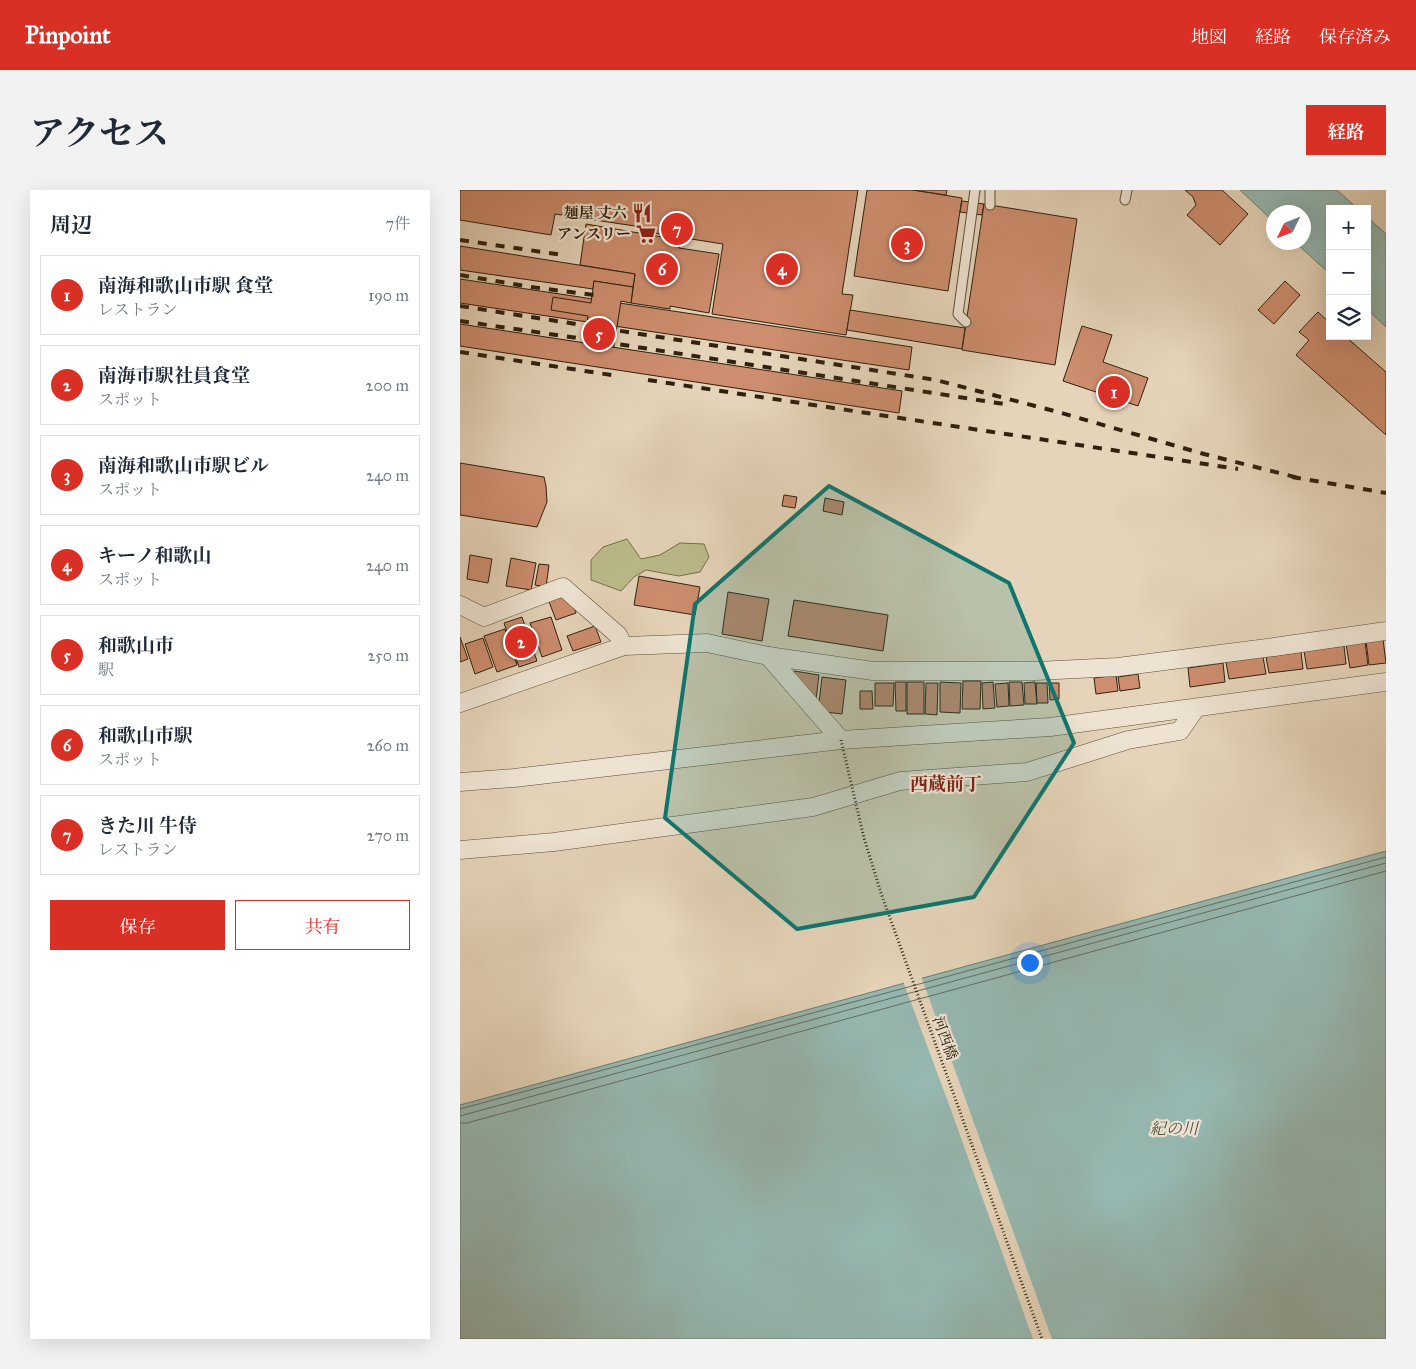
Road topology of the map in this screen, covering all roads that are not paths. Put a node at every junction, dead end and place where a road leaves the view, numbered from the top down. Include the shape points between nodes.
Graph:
1 (975, 190) edge
2 (990, 190) edge
3 (990, 205) dead end
4 (966, 322) dead end
5 (460, 605) edge
6 (1386, 631) edge
7 (624, 646) junction
8 (768, 656) junction
9 (1386, 682) edge
10 (460, 703) edge
11 (1196, 708) junction
12 (841, 740) junction
13 (460, 782) edge
14 (460, 850) edge

1 - 4 lane via 958,314
2 - 3 lane
5 - 7 street via 484,617 563,587 618,635
6 - 8 street via 1118,667 1036,671 873,672
7 - 8 street via 707,643
7 - 10 street
8 - 12 street
9 - 11 street
11 - 12 street via 1050,727
11 - 14 street via 1180,731 1128,740 1026,772 900,781 813,807 554,842
12 - 13 street

